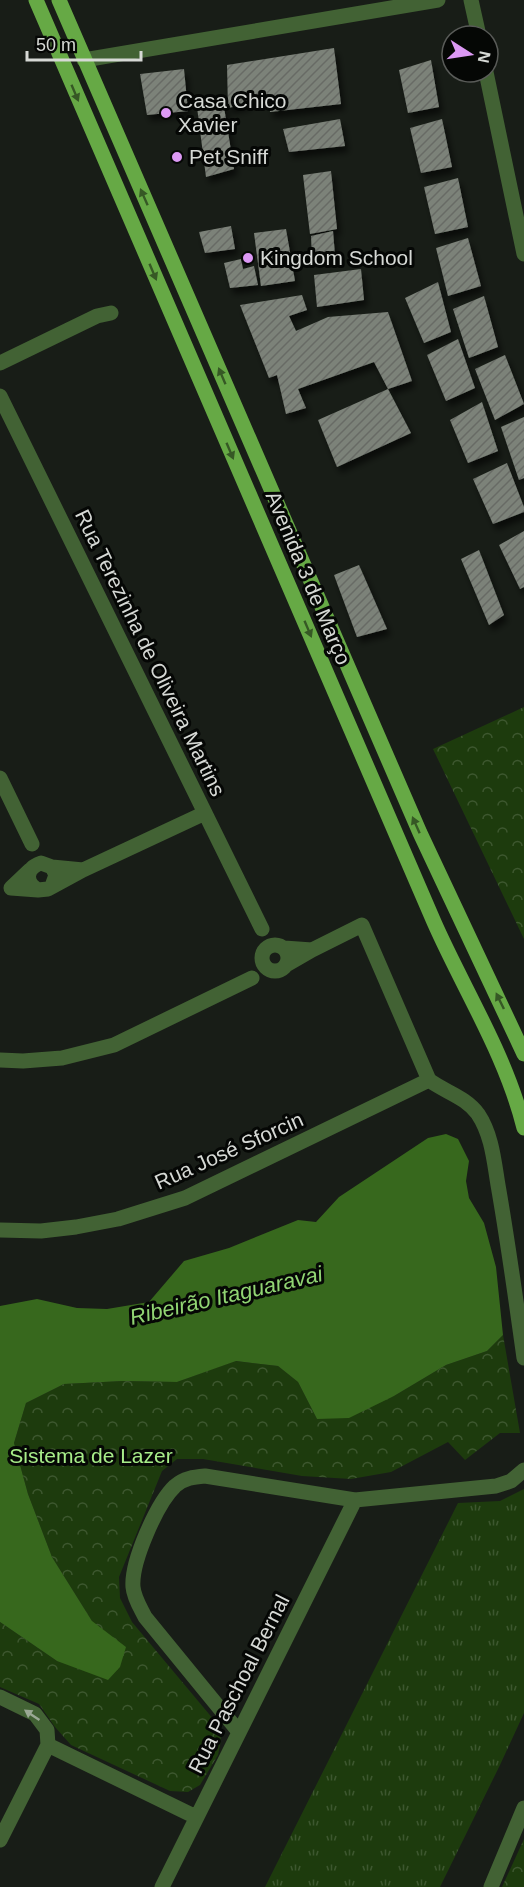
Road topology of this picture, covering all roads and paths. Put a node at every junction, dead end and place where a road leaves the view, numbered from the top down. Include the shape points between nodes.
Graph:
1 (36, 0) edge
2 (59, 0) edge
3 (438, 0) edge
4 (471, 0) edge
5 (476, 24) edge
6 (55, 44) junction
7 (84, 60) junction
8 (489, 84) edge
9 (524, 254) edge
10 (111, 313) dead end
11 (0, 363) edge
12 (0, 396) edge
13 (0, 778) edge
14 (205, 813) junction
15 (32, 844) junction
16 (51, 866) junction
17 (31, 868) junction
18 (83, 870) junction
19 (45, 888) junction
20 (6, 889) edge
21 (262, 929) junction
22 (281, 947) junction
23 (312, 950) junction
24 (263, 955) junction
25 (280, 968) junction
26 (252, 978) junction
27 (524, 1054) edge
28 (0, 1060) edge
29 (429, 1080) junction
30 (524, 1128) edge
31 (0, 1230) edge
32 (524, 1358) edge
33 (524, 1470) edge
34 (355, 1500) junction
35 (0, 1697) edge
36 (239, 1732) junction
37 (48, 1745) junction
38 (524, 1808) edge
39 (196, 1817) junction
40 (0, 1840) edge
41 (162, 1887) edge
42 (490, 1887) edge

1 - 6 main road, Avenida 3 de Março
2 - 7 main road, Avenida 3 de Março
3 - 7 street
4 - 5 street
6 - 7 main road via 68,59
6 -> 30 main road, Avenida 3 de Março via 434,922 503,1067
27 -> 7 main road, Avenida 3 de Março via 420,833
8 - 9 street
10 - 11 street via 97,316
12 - 14 street, Rua Terezinha de Oliveira Martins
13 - 15 street
14 - 18 street
14 - 21 street, Rua Terezinha de Oliveira Martins
15 - 16 street
15 - 17 street
16 - 17 street via 41,863
16 - 18 street
16 - 19 street via 56,875
17 - 19 street via 30,884
17 - 20 street
18 - 19 street
19 - 20 street
21 - 22 street, Rua Terezinha de Oliveira Martins
21 - 24 street, Rua Terezinha de Oliveira Martins
22 - 23 street
22 - 24 street via 272,946
22 - 25 street via 288,956
23 - 25 street
23 - 29 street via 362,925
24 - 25 street via 264,965
24 - 26 street
25 - 26 street
26 - 28 street via 114,1045 62,1058
29 - 31 street, Rua José Sforcin via 185,1198 118,1219 76,1227
29 - 32 street via 472,1107 490,1142
33 - 34 street via 511,1481 496,1486
34 - 36 street, Rua Paschoal Bernal
34 - 36 street via 205,1476 188,1478 175,1487 162,1505 136,1567 136,1599 145,1617
37 -> 35 street via 47,1730 35,1714
36 - 39 street, Rua Paschoal Bernal
37 - 39 street
37 - 40 street
38 - 42 street
39 - 41 street, Rua Paschoal Bernal

